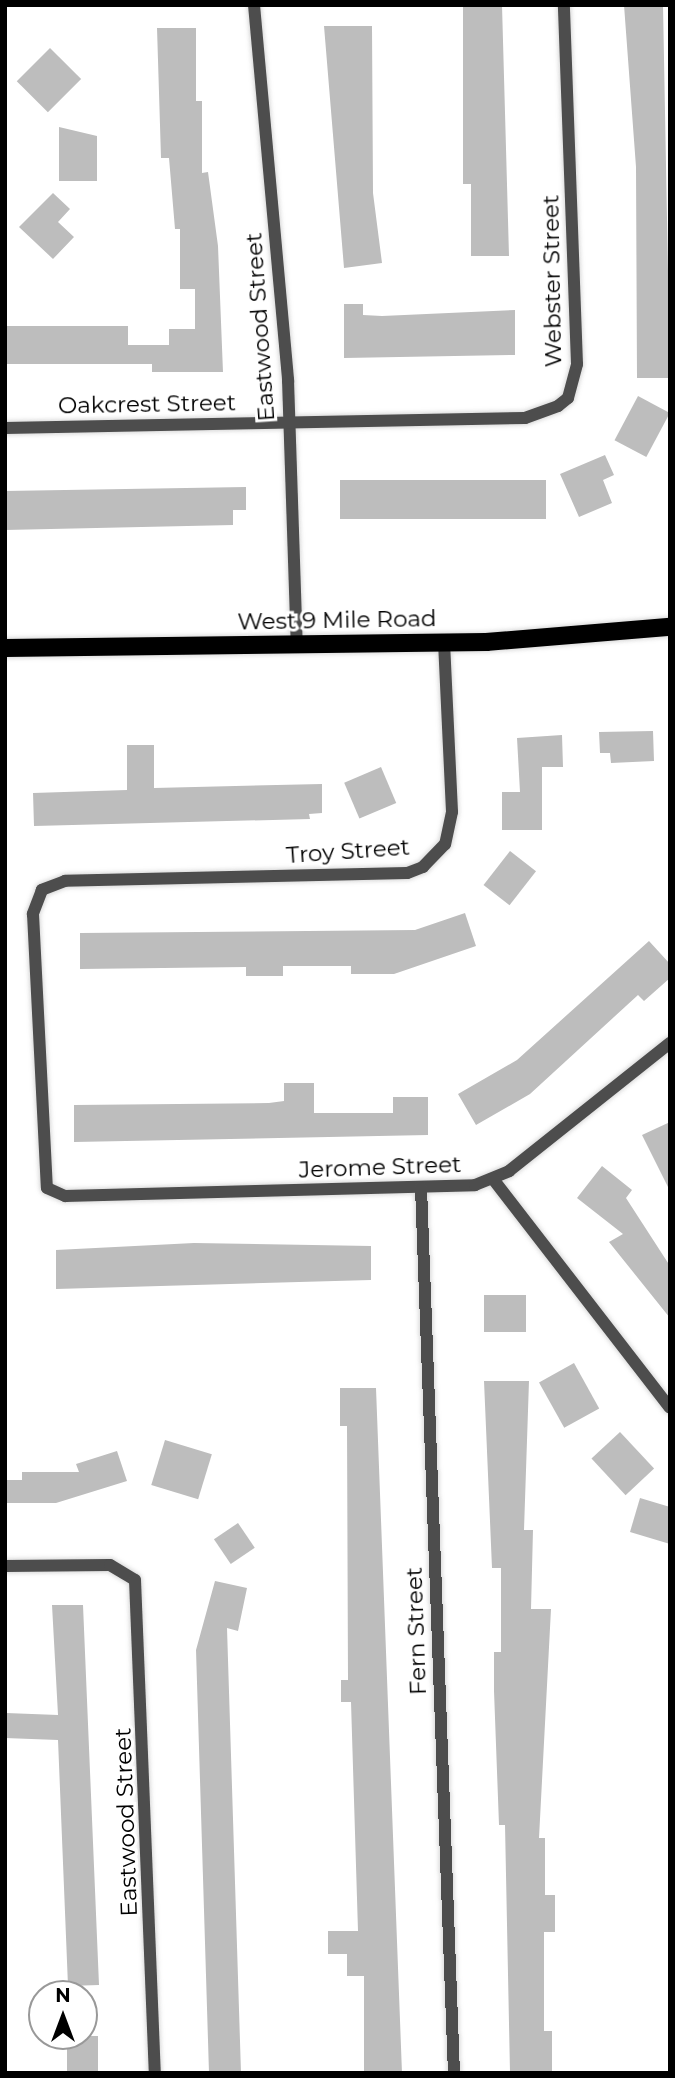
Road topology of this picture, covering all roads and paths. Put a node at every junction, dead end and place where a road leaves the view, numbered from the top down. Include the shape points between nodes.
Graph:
1 (254, 5) edge
2 (564, 5) edge
3 (289, 422) junction
4 (5, 428) edge
5 (670, 627) edge
6 (444, 642) junction
7 (297, 647) junction
8 (5, 648) edge
9 (670, 1043) edge
10 (493, 1179) junction
11 (421, 1187) junction
12 (47, 1188) joint
13 (670, 1408) edge
14 (5, 1566) edge
15 (155, 2073) edge
16 (454, 2073) edge

1 - 3 street, Eastwood Street
2 - 3 street, Webster Street via 577,364 568,398 525,418
3 - 4 street, Oakcrest Street
3 - 7 street, Eastwood Street
5 - 6 main road, West 9 Mile Road
6 - 7 main road, West 9 Mile Road
6 - 12 street, Troy Street via 452,812 445,844 423,867 407,873 65,881 42,890 33,914
7 - 8 main road, West 9 Mile Road
9 - 10 street, Jerome Street
10 - 11 street, Jerome Street
10 - 13 street
11 - 12 street, Jerome Street via 65,1196
11 - 16 street, Fern Street
14 - 15 street, Eastwood Street via 96,1564 129,1572 139,1605

